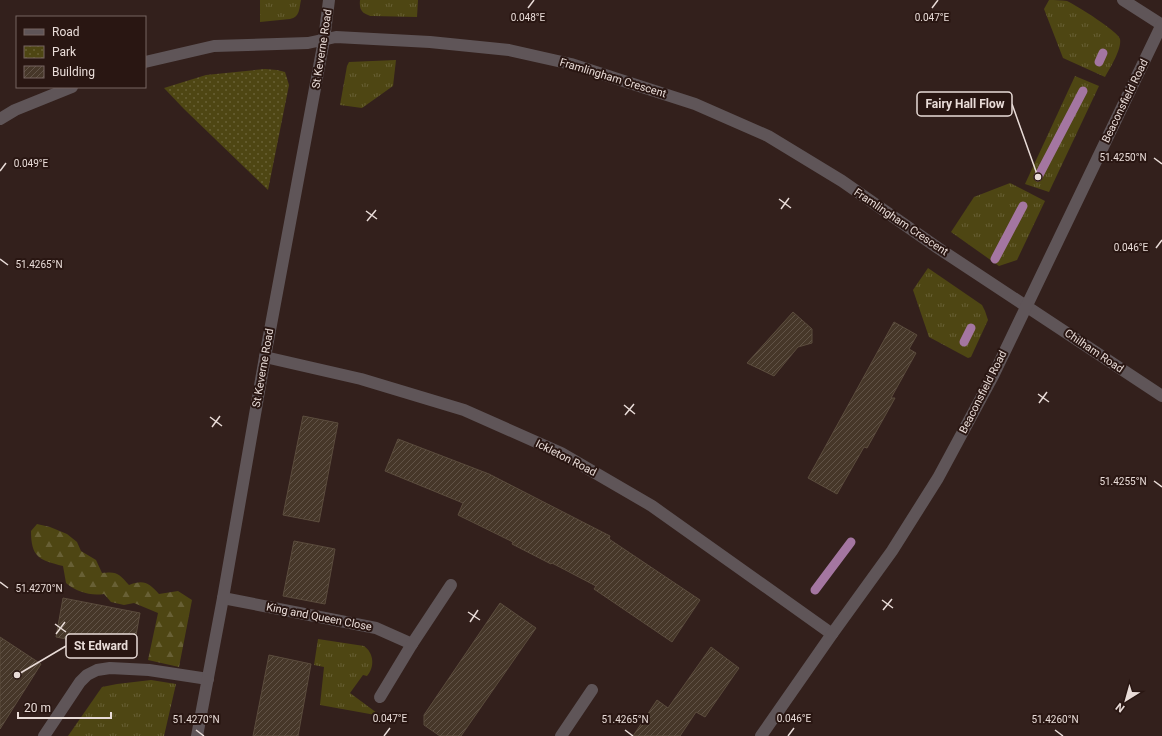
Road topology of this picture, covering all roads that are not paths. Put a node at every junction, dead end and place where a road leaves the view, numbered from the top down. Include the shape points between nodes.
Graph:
1 (329, 0) edge
2 (1122, 0) edge
3 (1162, 25) edge
4 (324, 40) junction
5 (146, 62) edge
6 (70, 88) edge
7 (0, 119) edge
8 (1027, 306) junction
9 (264, 357) junction
10 (1162, 396) edge
11 (451, 585) dead end
12 (223, 598) junction
13 (832, 634) junction
14 (412, 644) junction
15 (208, 679) junction
16 (592, 690) dead end
17 (380, 697) dead end
18 (44, 736) edge
19 (197, 736) edge
20 (561, 736) edge
21 (761, 736) edge

1 - 4 street, St Keverne Road
2 - 3 street
3 - 8 street, Beaconsfield Road
4 - 5 street, Framlingham Crescent via 308,44 214,46
4 - 8 street, Framlingham Crescent via 336,37 406,40 509,50 571,64 695,104 762,133 792,150
4 - 9 street, St Keverne Road
6 - 7 street
8 - 10 street, Chilham Road
8 - 13 street, Beaconsfield Road via 938,478 892,551
9 - 12 street, St Keverne Road
9 - 13 street, Ickleton Road via 361,379 464,410 561,454 652,506
11 - 14 street
12 - 14 street, King and Queen Close via 376,628
12 - 15 street, St Keverne Road
13 - 21 street, Beaconsfield Road
14 - 17 street
15 - 18 street via 149,670 97,670 80,682
15 - 19 street, St Keverne Road
16 - 20 street

